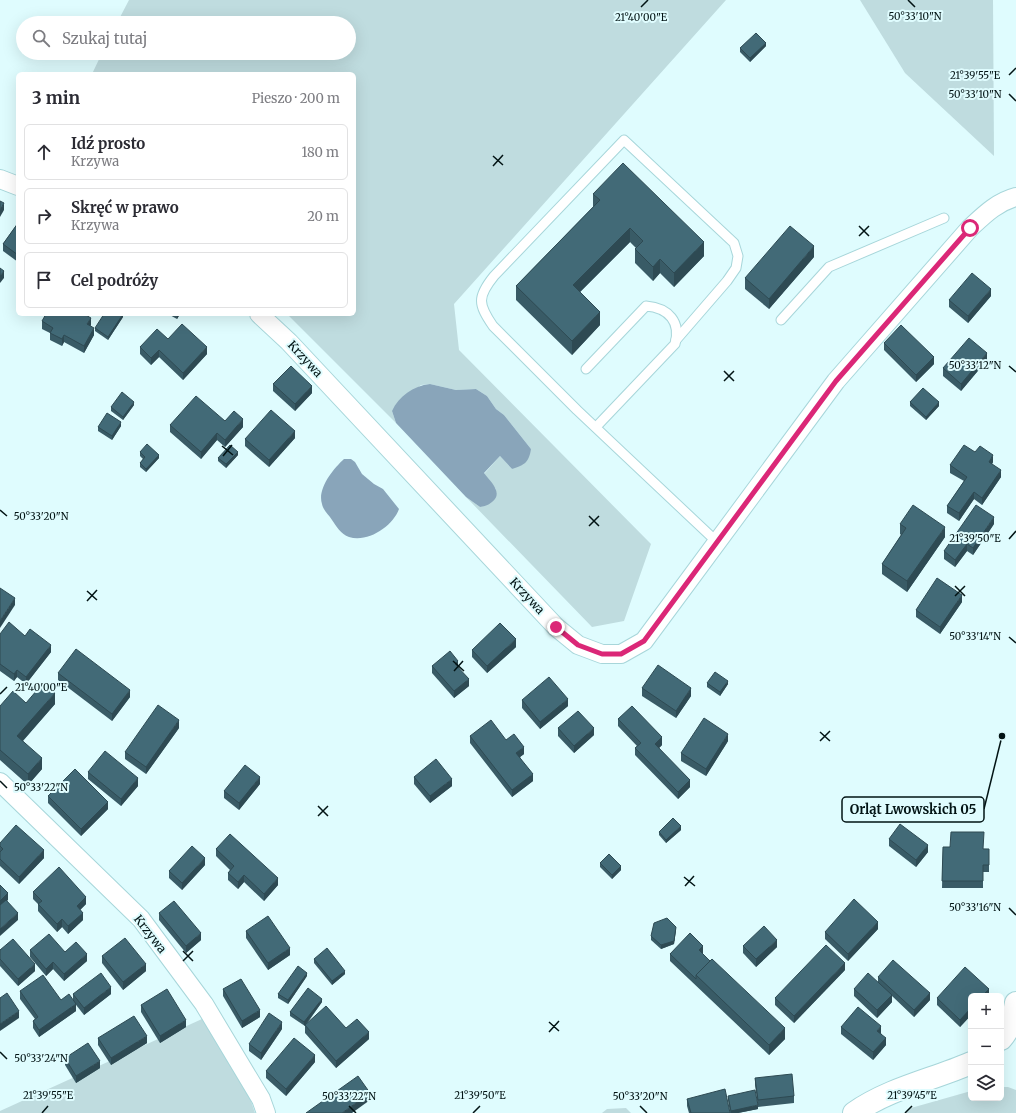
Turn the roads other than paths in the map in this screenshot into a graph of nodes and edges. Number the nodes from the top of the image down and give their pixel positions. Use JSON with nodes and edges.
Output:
{"nodes":[{"id":1,"x":0,"y":179,"type":"edge"},
{"id":2,"x":16,"y":185,"type":"edge"},
{"id":3,"x":1016,"y":197,"type":"edge"},
{"id":4,"x":944,"y":218,"type":"dead end"},
{"id":5,"x":261,"y":316,"type":"edge"},
{"id":6,"x":781,"y":320,"type":"dead end"},
{"id":7,"x":676,"y":340,"type":"junction"},
{"id":8,"x":586,"y":369,"type":"dead end"},
{"id":9,"x":596,"y":427,"type":"junction"},
{"id":10,"x":717,"y":542,"type":"junction"},
{"id":11,"x":0,"y":782,"type":"edge"},
{"id":12,"x":1016,"y":1004,"type":"edge"},
{"id":13,"x":1007,"y":1039,"type":"edge"},
{"id":14,"x":968,"y":1064,"type":"edge"},
{"id":15,"x":266,"y":1113,"type":"edge"},
{"id":16,"x":854,"y":1113,"type":"edge"}],
"edges":[{"from":1,"to":2,"type":"street"},
{"from":3,"to":10,"type":"street","name":"Krzywa"},
{"from":4,"to":6,"type":"lane"},
{"from":5,"to":10,"type":"street","name":"Krzywa"},
{"from":7,"to":8,"type":"lane"},
{"from":7,"to":9,"type":"lane"},
{"from":7,"to":9,"type":"lane"},
{"from":9,"to":10,"type":"lane"},
{"from":11,"to":15,"type":"street","name":"Krzywa"},
{"from":12,"to":13,"type":"street"},
{"from":14,"to":16,"type":"street"}]}
